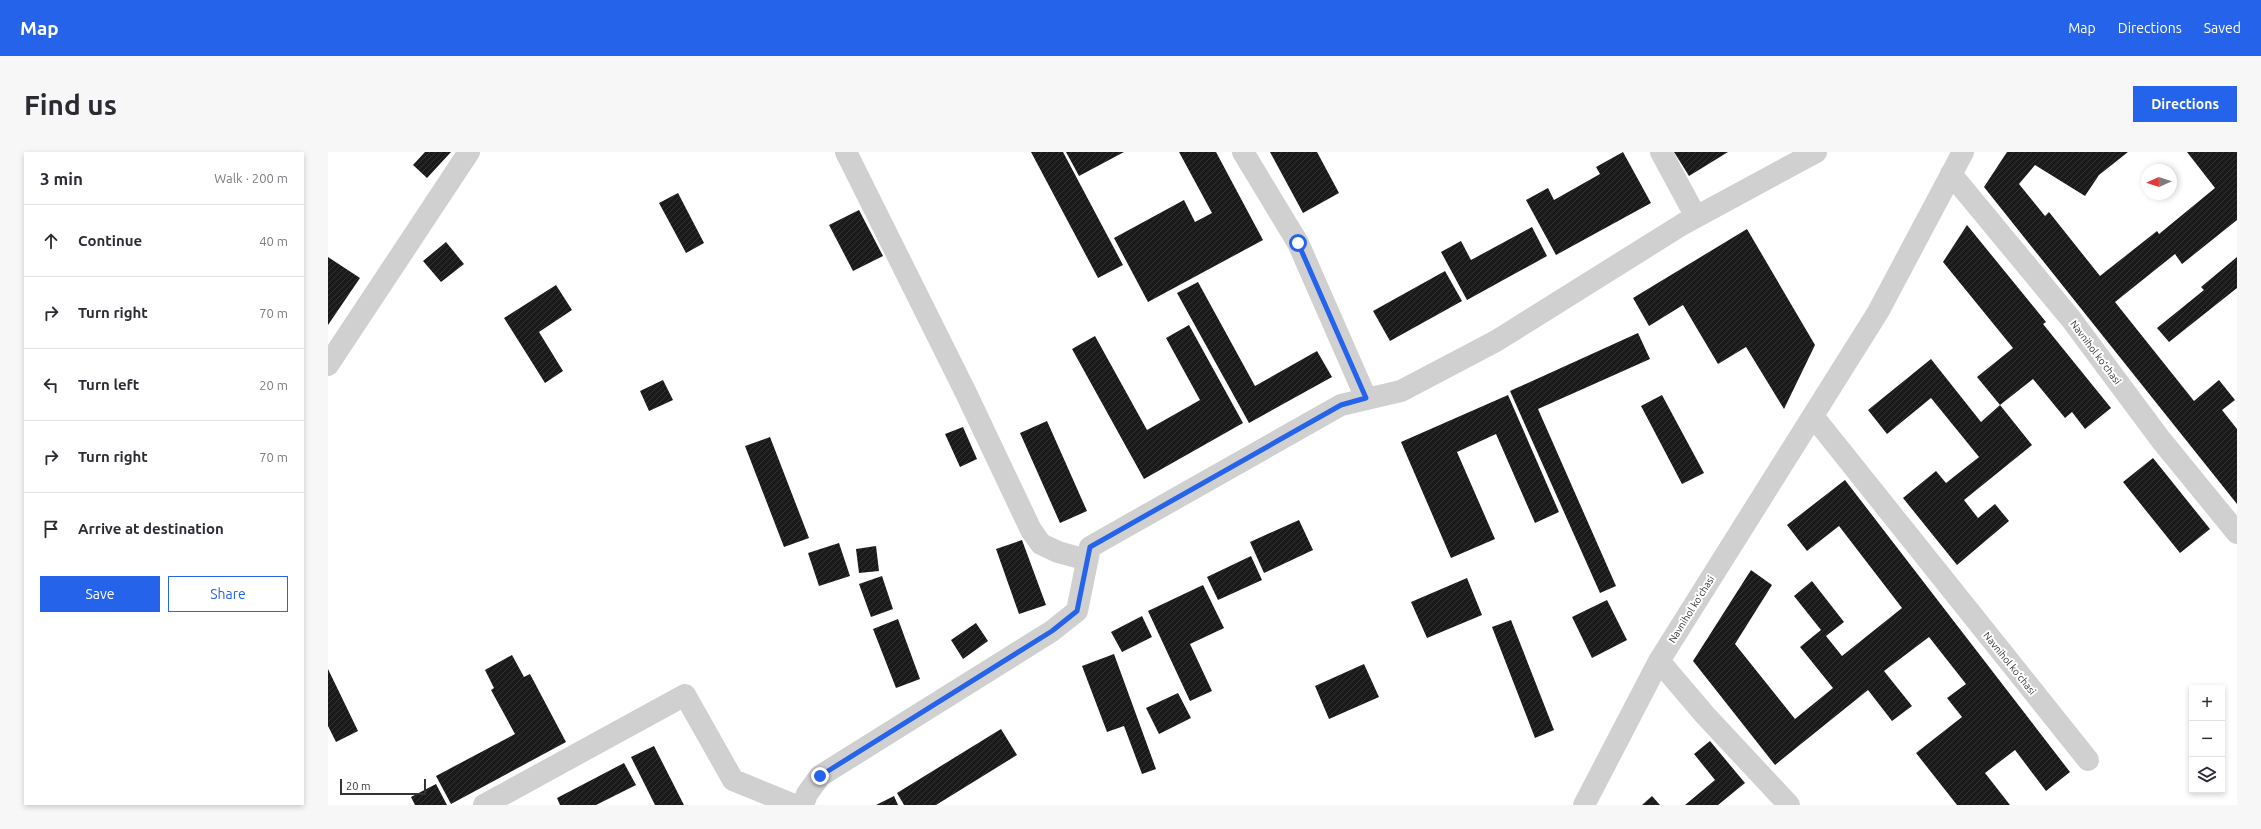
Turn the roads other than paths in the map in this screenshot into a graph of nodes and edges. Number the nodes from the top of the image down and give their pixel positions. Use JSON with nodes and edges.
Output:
{"nodes":[{"id":1,"x":469,"y":152,"type":"edge"},
{"id":2,"x":846,"y":152,"type":"edge"},
{"id":3,"x":1243,"y":152,"type":"edge"},
{"id":4,"x":1661,"y":152,"type":"edge"},
{"id":5,"x":1816,"y":152,"type":"edge"},
{"id":6,"x":1963,"y":152,"type":"edge"},
{"id":7,"x":1951,"y":174,"type":"junction"},
{"id":8,"x":1696,"y":217,"type":"junction"},
{"id":9,"x":328,"y":365,"type":"edge"},
{"id":10,"x":1366,"y":398,"type":"junction"},
{"id":11,"x":1813,"y":416,"type":"junction"},
{"id":12,"x":2237,"y":533,"type":"edge"},
{"id":13,"x":1087,"y":560,"type":"junction"},
{"id":14,"x":1659,"y":661,"type":"junction"},
{"id":15,"x":2088,"y":760,"type":"dead end"},
{"id":16,"x":484,"y":805,"type":"edge"},
{"id":17,"x":794,"y":805,"type":"edge"},
{"id":18,"x":803,"y":805,"type":"edge"},
{"id":19,"x":1584,"y":805,"type":"edge"},
{"id":20,"x":1789,"y":805,"type":"edge"}],
"edges":[{"from":1,"to":9,"type":"street"},
{"from":2,"to":13,"type":"street"},
{"from":3,"to":10,"type":"street"},
{"from":4,"to":8,"type":"street"},
{"from":5,"to":8,"type":"street"},
{"from":6,"to":7,"type":"street","name":"Navnihol koʻchasi"},
{"from":7,"to":11,"type":"street","name":"Navnihol koʻchasi"},
{"from":7,"to":12,"type":"street","name":"Navnihol koʻchasi"},
{"from":8,"to":10,"type":"street"},
{"from":10,"to":13,"type":"street"},
{"from":11,"to":14,"type":"street","name":"Navnihol koʻchasi"},
{"from":11,"to":15,"type":"street","name":"Navnihol koʻchasi"},
{"from":13,"to":18,"type":"street"},
{"from":14,"to":19,"type":"street","name":"Navnihol koʻchasi"},
{"from":14,"to":20,"type":"street"},
{"from":16,"to":17,"type":"street"}]}
